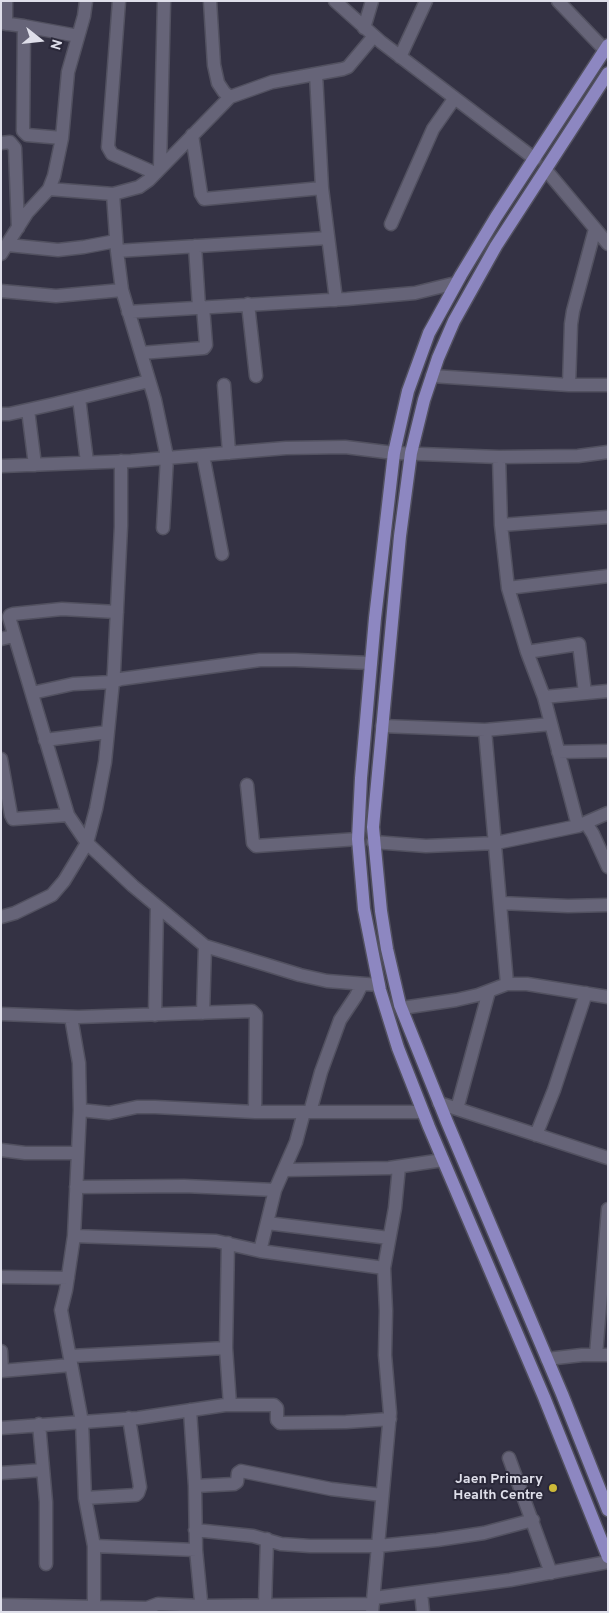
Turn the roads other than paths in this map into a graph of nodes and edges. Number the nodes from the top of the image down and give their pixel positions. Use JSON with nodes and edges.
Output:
{"nodes":[{"id":1,"x":6,"y":1,"type":"edge"},
{"id":2,"x":86,"y":1,"type":"edge"},
{"id":3,"x":119,"y":1,"type":"edge"},
{"id":4,"x":164,"y":1,"type":"edge"},
{"id":5,"x":210,"y":1,"type":"edge"},
{"id":6,"x":335,"y":1,"type":"edge"},
{"id":7,"x":372,"y":1,"type":"edge"},
{"id":8,"x":426,"y":1,"type":"edge"},
{"id":9,"x":558,"y":1,"type":"edge"},
{"id":10,"x":4,"y":24,"type":"edge"},
{"id":11,"x":24,"y":26,"type":"junction"},
{"id":12,"x":369,"y":32,"type":"junction"},
{"id":13,"x":78,"y":36,"type":"junction"},
{"id":14,"x":606,"y":48,"type":"edge"},
{"id":15,"x":400,"y":57,"type":"junction"},
{"id":16,"x":608,"y":73,"type":"edge"},
{"id":17,"x":316,"y":74,"type":"junction"},
{"id":18,"x":230,"y":97,"type":"junction"},
{"id":19,"x":454,"y":99,"type":"junction"},
{"id":20,"x":192,"y":135,"type":"junction"},
{"id":21,"x":62,"y":138,"type":"junction"},
{"id":22,"x":1,"y":143,"type":"edge"},
{"id":23,"x":535,"y":159,"type":"junction"},
{"id":24,"x":157,"y":170,"type":"junction"},
{"id":25,"x":546,"y":170,"type":"junction"},
{"id":26,"x":322,"y":188,"type":"junction"},
{"id":27,"x":48,"y":189,"type":"junction"},
{"id":28,"x":113,"y":194,"type":"junction"},
{"id":29,"x":392,"y":224,"type":"dead end"},
{"id":30,"x":18,"y":228,"type":"junction"},
{"id":31,"x":595,"y":229,"type":"junction"},
{"id":32,"x":328,"y":238,"type":"junction"},
{"id":33,"x":608,"y":244,"type":"edge"},
{"id":34,"x":116,"y":246,"type":"junction"},
{"id":35,"x":195,"y":246,"type":"junction"},
{"id":36,"x":4,"y":250,"type":"edge"},
{"id":37,"x":456,"y":283,"type":"junction"},
{"id":38,"x":122,"y":290,"type":"junction"},
{"id":39,"x":1,"y":291,"type":"edge"},
{"id":40,"x":336,"y":300,"type":"junction"},
{"id":41,"x":248,"y":304,"type":"junction"},
{"id":42,"x":201,"y":307,"type":"junction"},
{"id":43,"x":128,"y":312,"type":"junction"},
{"id":44,"x":141,"y":353,"type":"junction"},
{"id":45,"x":256,"y":376,"type":"dead end"},
{"id":46,"x":432,"y":376,"type":"junction"},
{"id":47,"x":149,"y":380,"type":"junction"},
{"id":48,"x":224,"y":385,"type":"dead end"},
{"id":49,"x":569,"y":385,"type":"junction"},
{"id":50,"x":608,"y":385,"type":"edge"},
{"id":51,"x":79,"y":398,"type":"junction"},
{"id":52,"x":28,"y":410,"type":"junction"},
{"id":53,"x":1,"y":414,"type":"edge"},
{"id":54,"x":394,"y":452,"type":"junction"},
{"id":55,"x":608,"y":452,"type":"edge"},
{"id":56,"x":229,"y":453,"type":"junction"},
{"id":57,"x":411,"y":453,"type":"junction"},
{"id":58,"x":203,"y":455,"type":"junction"},
{"id":59,"x":167,"y":457,"type":"junction"},
{"id":60,"x":499,"y":457,"type":"junction"},
{"id":61,"x":122,"y":461,"type":"junction"},
{"id":62,"x":87,"y":462,"type":"junction"},
{"id":63,"x":35,"y":464,"type":"junction"},
{"id":64,"x":1,"y":466,"type":"edge"},
{"id":65,"x":608,"y":517,"type":"edge"},
{"id":66,"x":500,"y":525,"type":"junction"},
{"id":67,"x":163,"y":528,"type":"dead end"},
{"id":68,"x":222,"y":554,"type":"dead end"},
{"id":69,"x":608,"y":576,"type":"edge"},
{"id":70,"x":508,"y":588,"type":"junction"},
{"id":71,"x":117,"y":612,"type":"junction"},
{"id":72,"x":7,"y":637,"type":"edge"},
{"id":73,"x":527,"y":652,"type":"junction"},
{"id":74,"x":371,"y":663,"type":"junction"},
{"id":75,"x":112,"y":682,"type":"junction"},
{"id":76,"x":608,"y":691,"type":"edge"},
{"id":77,"x":32,"y":693,"type":"junction"},
{"id":78,"x":585,"y":694,"type":"junction"},
{"id":79,"x":544,"y":698,"type":"junction"},
{"id":80,"x":551,"y":724,"type":"junction"},
{"id":81,"x":382,"y":726,"type":"junction"},
{"id":82,"x":485,"y":730,"type":"junction"},
{"id":83,"x":108,"y":732,"type":"junction"},
{"id":84,"x":45,"y":740,"type":"junction"},
{"id":85,"x":608,"y":751,"type":"edge"},
{"id":86,"x":558,"y":752,"type":"junction"},
{"id":87,"x":1,"y":759,"type":"edge"},
{"id":88,"x":247,"y":785,"type":"dead end"},
{"id":89,"x":608,"y":813,"type":"edge"},
{"id":90,"x":68,"y":815,"type":"junction"},
{"id":91,"x":582,"y":824,"type":"junction"},
{"id":92,"x":358,"y":839,"type":"junction"},
{"id":93,"x":374,"y":842,"type":"junction"},
{"id":94,"x":87,"y":843,"type":"junction"},
{"id":95,"x":496,"y":843,"type":"junction"},
{"id":96,"x":608,"y":867,"type":"edge"},
{"id":97,"x":500,"y":903,"type":"junction"},
{"id":98,"x":608,"y":904,"type":"edge"},
{"id":99,"x":156,"y":907,"type":"junction"},
{"id":100,"x":1,"y":917,"type":"edge"},
{"id":101,"x":205,"y":946,"type":"junction"},
{"id":102,"x":362,"y":984,"type":"junction"},
{"id":103,"x":507,"y":984,"type":"junction"},
{"id":104,"x":379,"y":985,"type":"junction"},
{"id":105,"x":489,"y":991,"type":"junction"},
{"id":106,"x":586,"y":993,"type":"junction"},
{"id":107,"x":608,"y":997,"type":"edge"},
{"id":108,"x":402,"y":1008,"type":"junction"},
{"id":109,"x":1,"y":1014,"type":"edge"},
{"id":110,"x":203,"y":1014,"type":"junction"},
{"id":111,"x":155,"y":1015,"type":"junction"},
{"id":112,"x":71,"y":1017,"type":"junction"},
{"id":113,"x":439,"y":1103,"type":"junction"},
{"id":114,"x":457,"y":1109,"type":"junction"},
{"id":115,"x":80,"y":1110,"type":"junction"},
{"id":116,"x":255,"y":1112,"type":"junction"},
{"id":117,"x":307,"y":1112,"type":"junction"},
{"id":118,"x":423,"y":1112,"type":"junction"},
{"id":119,"x":536,"y":1135,"type":"junction"},
{"id":120,"x":1,"y":1150,"type":"edge"},
{"id":121,"x":78,"y":1153,"type":"junction"},
{"id":122,"x":608,"y":1158,"type":"edge"},
{"id":123,"x":443,"y":1160,"type":"junction"},
{"id":124,"x":399,"y":1167,"type":"junction"},
{"id":125,"x":285,"y":1170,"type":"junction"},
{"id":126,"x":76,"y":1187,"type":"junction"},
{"id":127,"x":276,"y":1190,"type":"junction"},
{"id":128,"x":608,"y":1209,"type":"edge"},
{"id":129,"x":267,"y":1223,"type":"junction"},
{"id":130,"x":74,"y":1236,"type":"junction"},
{"id":131,"x":389,"y":1238,"type":"junction"},
{"id":132,"x":228,"y":1243,"type":"junction"},
{"id":133,"x":606,"y":1247,"type":"edge"},
{"id":134,"x":260,"y":1251,"type":"junction"},
{"id":135,"x":384,"y":1268,"type":"junction"},
{"id":136,"x":1,"y":1276,"type":"edge"},
{"id":137,"x":68,"y":1278,"type":"junction"},
{"id":138,"x":226,"y":1348,"type":"junction"},
{"id":139,"x":1,"y":1351,"type":"edge"},
{"id":140,"x":602,"y":1355,"type":"edge"},
{"id":141,"x":547,"y":1360,"type":"junction"},
{"id":142,"x":70,"y":1361,"type":"junction"},
{"id":143,"x":2,"y":1371,"type":"edge"},
{"id":144,"x":230,"y":1405,"type":"junction"},
{"id":145,"x":190,"y":1410,"type":"junction"},
{"id":146,"x":129,"y":1418,"type":"junction"},
{"id":147,"x":390,"y":1419,"type":"junction"},
{"id":148,"x":82,"y":1422,"type":"junction"},
{"id":149,"x":39,"y":1424,"type":"junction"},
{"id":150,"x":1,"y":1428,"type":"edge"},
{"id":151,"x":509,"y":1458,"type":"dead end"},
{"id":152,"x":43,"y":1470,"type":"junction"},
{"id":153,"x":1,"y":1473,"type":"edge"},
{"id":154,"x":195,"y":1486,"type":"junction"},
{"id":155,"x":382,"y":1495,"type":"junction"},
{"id":156,"x":605,"y":1495,"type":"edge"},
{"id":157,"x":85,"y":1498,"type":"junction"},
{"id":158,"x":608,"y":1510,"type":"edge"},
{"id":159,"x":533,"y":1520,"type":"junction"},
{"id":160,"x":195,"y":1530,"type":"junction"},
{"id":161,"x":267,"y":1539,"type":"junction"},
{"id":162,"x":94,"y":1546,"type":"junction"},
{"id":163,"x":378,"y":1546,"type":"junction"},
{"id":164,"x":196,"y":1550,"type":"junction"},
{"id":165,"x":608,"y":1557,"type":"edge"},
{"id":166,"x":608,"y":1562,"type":"edge"},
{"id":167,"x":46,"y":1564,"type":"dead end"},
{"id":168,"x":551,"y":1573,"type":"junction"},
{"id":169,"x":421,"y":1592,"type":"junction"},
{"id":170,"x":1,"y":1605,"type":"edge"},
{"id":171,"x":265,"y":1605,"type":"junction"},
{"id":172,"x":373,"y":1605,"type":"edge"},
{"id":173,"x":249,"y":1608,"type":"edge"},
{"id":174,"x":46,"y":1609,"type":"edge"},
{"id":175,"x":94,"y":1609,"type":"edge"},
{"id":176,"x":202,"y":1609,"type":"edge"},
{"id":177,"x":147,"y":1610,"type":"edge"},
{"id":178,"x":423,"y":1612,"type":"edge"}],
"edges":[{"from":1,"to":10,"type":"street"},
{"from":2,"to":13,"type":"street"},
{"from":3,"to":24,"type":"street"},
{"from":4,"to":24,"type":"street"},
{"from":5,"to":18,"type":"street"},
{"from":6,"to":12,"type":"street"},
{"from":7,"to":12,"type":"street"},
{"from":8,"to":15,"type":"street"},
{"from":9,"to":14,"type":"street"},
{"from":10,"to":11,"type":"street"},
{"from":11,"to":13,"type":"street"},
{"from":11,"to":21,"type":"street"},
{"from":12,"to":15,"type":"street"},
{"from":12,"to":17,"type":"street"},
{"from":13,"to":21,"type":"street"},
{"from":14,"to":23,"type":"main road"},
{"from":15,"to":19,"type":"street"},
{"from":16,"to":25,"type":"main road"},
{"from":17,"to":18,"type":"street"},
{"from":17,"to":26,"type":"street"},
{"from":18,"to":20,"type":"street"},
{"from":19,"to":23,"type":"street"},
{"from":19,"to":29,"type":"street"},
{"from":20,"to":24,"type":"street"},
{"from":20,"to":26,"type":"street"},
{"from":21,"to":27,"type":"street"},
{"from":22,"to":30,"type":"street"},
{"from":23,"to":37,"type":"main road"},
{"from":24,"to":28,"type":"street"},
{"from":25,"to":31,"type":"street"},
{"from":25,"to":46,"type":"main road"},
{"from":26,"to":32,"type":"street"},
{"from":27,"to":28,"type":"street"},
{"from":27,"to":30,"type":"street"},
{"from":28,"to":34,"type":"street"},
{"from":30,"to":36,"type":"street"},
{"from":31,"to":33,"type":"street"},
{"from":31,"to":49,"type":"street"},
{"from":32,"to":35,"type":"street"},
{"from":32,"to":40,"type":"street"},
{"from":34,"to":35,"type":"street"},
{"from":34,"to":36,"type":"street"},
{"from":34,"to":38,"type":"street"},
{"from":35,"to":42,"type":"street"},
{"from":37,"to":40,"type":"street"},
{"from":37,"to":54,"type":"main road"},
{"from":38,"to":39,"type":"street"},
{"from":38,"to":43,"type":"street"},
{"from":40,"to":41,"type":"street"},
{"from":41,"to":42,"type":"street"},
{"from":41,"to":45,"type":"street"},
{"from":42,"to":43,"type":"street"},
{"from":42,"to":44,"type":"street"},
{"from":43,"to":44,"type":"street"},
{"from":44,"to":47,"type":"street"},
{"from":46,"to":49,"type":"street"},
{"from":46,"to":57,"type":"main road"},
{"from":47,"to":51,"type":"street"},
{"from":47,"to":59,"type":"street"},
{"from":48,"to":56,"type":"street"},
{"from":49,"to":50,"type":"street"},
{"from":51,"to":52,"type":"street"},
{"from":51,"to":62,"type":"street"},
{"from":52,"to":53,"type":"street"},
{"from":52,"to":63,"type":"street"},
{"from":54,"to":56,"type":"street"},
{"from":54,"to":57,"type":"street"},
{"from":54,"to":74,"type":"main road"},
{"from":55,"to":60,"type":"street"},
{"from":56,"to":58,"type":"street"},
{"from":57,"to":60,"type":"street"},
{"from":57,"to":81,"type":"main road"},
{"from":58,"to":59,"type":"street"},
{"from":58,"to":68,"type":"street"},
{"from":59,"to":61,"type":"street"},
{"from":59,"to":67,"type":"street"},
{"from":60,"to":66,"type":"street"},
{"from":61,"to":62,"type":"street"},
{"from":61,"to":71,"type":"street"},
{"from":62,"to":63,"type":"street"},
{"from":63,"to":64,"type":"street"},
{"from":65,"to":66,"type":"street"},
{"from":66,"to":70,"type":"street"},
{"from":69,"to":70,"type":"street"},
{"from":70,"to":73,"type":"street"},
{"from":71,"to":72,"type":"street"},
{"from":71,"to":75,"type":"street"},
{"from":72,"to":77,"type":"street"},
{"from":73,"to":78,"type":"street"},
{"from":73,"to":79,"type":"street"},
{"from":74,"to":75,"type":"street"},
{"from":74,"to":92,"type":"main road"},
{"from":75,"to":77,"type":"street"},
{"from":75,"to":83,"type":"street"},
{"from":76,"to":78,"type":"street"},
{"from":77,"to":84,"type":"street"},
{"from":78,"to":79,"type":"street"},
{"from":79,"to":80,"type":"street"},
{"from":80,"to":82,"type":"street"},
{"from":80,"to":86,"type":"street"},
{"from":81,"to":82,"type":"street"},
{"from":81,"to":93,"type":"main road"},
{"from":82,"to":95,"type":"street"},
{"from":83,"to":84,"type":"street"},
{"from":83,"to":94,"type":"street"},
{"from":84,"to":90,"type":"street"},
{"from":85,"to":86,"type":"street"},
{"from":86,"to":91,"type":"street"},
{"from":87,"to":90,"type":"street"},
{"from":88,"to":92,"type":"street"},
{"from":89,"to":91,"type":"street"},
{"from":90,"to":94,"type":"street"},
{"from":91,"to":95,"type":"street"},
{"from":91,"to":96,"type":"street"},
{"from":92,"to":104,"type":"main road"},
{"from":93,"to":95,"type":"street"},
{"from":93,"to":108,"type":"main road"},
{"from":94,"to":99,"type":"street"},
{"from":94,"to":100,"type":"street"},
{"from":95,"to":97,"type":"street"},
{"from":97,"to":98,"type":"street"},
{"from":97,"to":103,"type":"street"},
{"from":99,"to":101,"type":"street"},
{"from":99,"to":111,"type":"street"},
{"from":101,"to":102,"type":"street"},
{"from":101,"to":110,"type":"street"},
{"from":102,"to":104,"type":"street"},
{"from":102,"to":117,"type":"street"},
{"from":103,"to":105,"type":"street"},
{"from":103,"to":106,"type":"street"},
{"from":104,"to":118,"type":"main road"},
{"from":105,"to":108,"type":"street"},
{"from":105,"to":114,"type":"street"},
{"from":106,"to":107,"type":"street"},
{"from":106,"to":119,"type":"street"},
{"from":108,"to":113,"type":"main road"},
{"from":109,"to":112,"type":"street"},
{"from":110,"to":111,"type":"street"},
{"from":110,"to":116,"type":"street"},
{"from":111,"to":112,"type":"street"},
{"from":112,"to":115,"type":"street"},
{"from":113,"to":114,"type":"street"},
{"from":113,"to":141,"type":"main road"},
{"from":114,"to":119,"type":"street"},
{"from":115,"to":116,"type":"street"},
{"from":115,"to":121,"type":"street"},
{"from":116,"to":117,"type":"street"},
{"from":117,"to":118,"type":"street"},
{"from":117,"to":125,"type":"street"},
{"from":118,"to":123,"type":"main road"},
{"from":119,"to":122,"type":"street"},
{"from":120,"to":121,"type":"street"},
{"from":121,"to":126,"type":"street"},
{"from":123,"to":124,"type":"street"},
{"from":123,"to":165,"type":"main road"},
{"from":124,"to":125,"type":"street"},
{"from":124,"to":131,"type":"street"},
{"from":125,"to":127,"type":"street"},
{"from":126,"to":127,"type":"street"},
{"from":126,"to":130,"type":"street"},
{"from":127,"to":129,"type":"street"},
{"from":128,"to":133,"type":"street"},
{"from":129,"to":131,"type":"street"},
{"from":129,"to":134,"type":"street"},
{"from":130,"to":132,"type":"street"},
{"from":130,"to":137,"type":"street"},
{"from":131,"to":135,"type":"street"},
{"from":132,"to":134,"type":"street"},
{"from":132,"to":138,"type":"street"},
{"from":133,"to":140,"type":"street"},
{"from":134,"to":135,"type":"street"},
{"from":135,"to":147,"type":"street"},
{"from":136,"to":137,"type":"street"},
{"from":137,"to":142,"type":"street"},
{"from":138,"to":142,"type":"street"},
{"from":138,"to":144,"type":"street"},
{"from":139,"to":143,"type":"street"},
{"from":140,"to":141,"type":"street"},
{"from":141,"to":156,"type":"main road"},
{"from":142,"to":143,"type":"street"},
{"from":142,"to":148,"type":"street"},
{"from":144,"to":145,"type":"street"},
{"from":144,"to":147,"type":"street"},
{"from":145,"to":146,"type":"street"},
{"from":145,"to":154,"type":"street"},
{"from":146,"to":148,"type":"street"},
{"from":146,"to":157,"type":"street"},
{"from":147,"to":155,"type":"street"},
{"from":148,"to":149,"type":"street"},
{"from":148,"to":157,"type":"street"},
{"from":149,"to":150,"type":"street"},
{"from":149,"to":152,"type":"street"},
{"from":151,"to":159,"type":"street"},
{"from":152,"to":153,"type":"street"},
{"from":152,"to":167,"type":"street"},
{"from":154,"to":155,"type":"street"},
{"from":154,"to":160,"type":"street"},
{"from":155,"to":163,"type":"street"},
{"from":156,"to":158,"type":"main road"},
{"from":157,"to":162,"type":"street"},
{"from":159,"to":163,"type":"street"},
{"from":159,"to":168,"type":"street"},
{"from":160,"to":161,"type":"street"},
{"from":160,"to":164,"type":"street"},
{"from":161,"to":163,"type":"street"},
{"from":161,"to":171,"type":"street"},
{"from":162,"to":164,"type":"street"},
{"from":162,"to":175,"type":"street"},
{"from":163,"to":172,"type":"street"},
{"from":164,"to":176,"type":"street"},
{"from":166,"to":168,"type":"street"},
{"from":168,"to":169,"type":"street"},
{"from":169,"to":172,"type":"street"},
{"from":169,"to":178,"type":"street"},
{"from":170,"to":174,"type":"street"},
{"from":171,"to":172,"type":"street"},
{"from":171,"to":173,"type":"street"},
{"from":173,"to":176,"type":"street"},
{"from":174,"to":175,"type":"street"},
{"from":175,"to":177,"type":"street"},
{"from":176,"to":177,"type":"street"}]}
